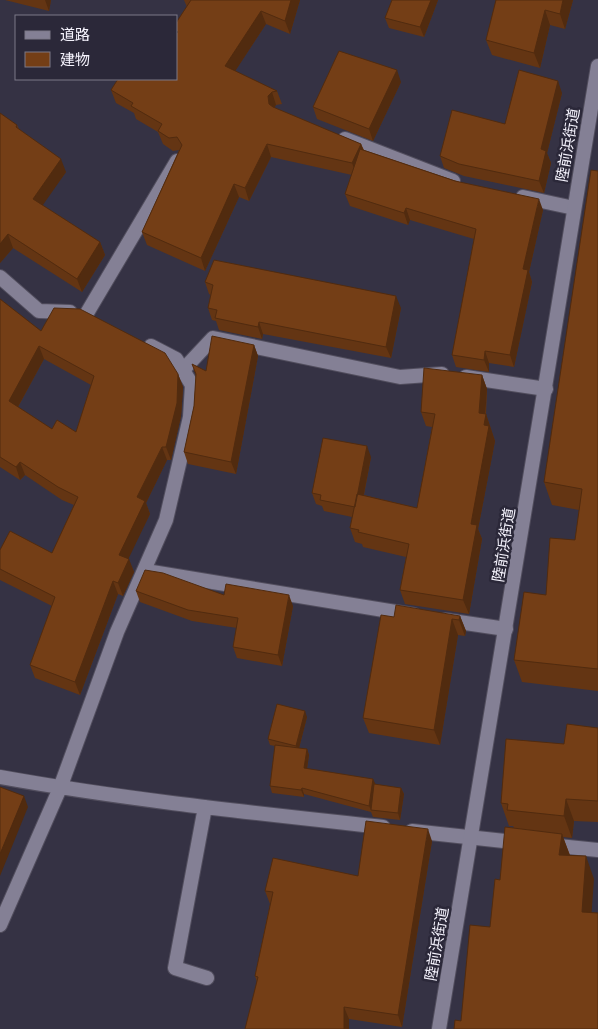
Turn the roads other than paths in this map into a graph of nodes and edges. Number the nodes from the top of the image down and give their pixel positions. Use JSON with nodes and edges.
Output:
{"nodes":[{"id":1,"x":598,"y":66,"type":"edge"},
{"id":2,"x":335,"y":136,"type":"edge"},
{"id":3,"x":178,"y":158,"type":"edge"},
{"id":4,"x":471,"y":186,"type":"edge"},
{"id":5,"x":508,"y":194,"type":"edge"},
{"id":6,"x":574,"y":208,"type":"junction"},
{"id":7,"x":0,"y":277,"type":"edge"},
{"id":8,"x":87,"y":313,"type":"junction"},
{"id":9,"x":103,"y":321,"type":"edge"},
{"id":10,"x":136,"y":338,"type":"edge"},
{"id":11,"x":183,"y":370,"type":"junction"},
{"id":12,"x":546,"y":389,"type":"junction"},
{"id":13,"x":144,"y":571,"type":"junction"},
{"id":14,"x":506,"y":630,"type":"junction"},
{"id":15,"x":0,"y":777,"type":"edge"},
{"id":16,"x":60,"y":788,"type":"junction"},
{"id":17,"x":205,"y":807,"type":"junction"},
{"id":18,"x":472,"y":837,"type":"junction"},
{"id":19,"x":598,"y":850,"type":"edge"},
{"id":20,"x":0,"y":925,"type":"edge"},
{"id":21,"x":207,"y":978,"type":"dead end"},
{"id":22,"x":439,"y":1029,"type":"edge"}],
"edges":[{"from":1,"to":6,"type":"street","name":"陸前浜街道"},
{"from":2,"to":4,"type":"street"},
{"from":3,"to":8,"type":"street"},
{"from":5,"to":6,"type":"street"},
{"from":6,"to":12,"type":"street","name":"陸前浜街道"},
{"from":7,"to":8,"type":"street"},
{"from":8,"to":9,"type":"street"},
{"from":10,"to":11,"type":"street"},
{"from":11,"to":12,"type":"street"},
{"from":11,"to":13,"type":"street"},
{"from":12,"to":14,"type":"street","name":"陸前浜街道"},
{"from":13,"to":14,"type":"street"},
{"from":13,"to":16,"type":"street"},
{"from":14,"to":18,"type":"street","name":"陸前浜街道"},
{"from":15,"to":16,"type":"street"},
{"from":16,"to":17,"type":"street"},
{"from":16,"to":20,"type":"street"},
{"from":17,"to":18,"type":"street"},
{"from":17,"to":21,"type":"street"},
{"from":18,"to":19,"type":"street"},
{"from":18,"to":22,"type":"street","name":"陸前浜街道"}]}
